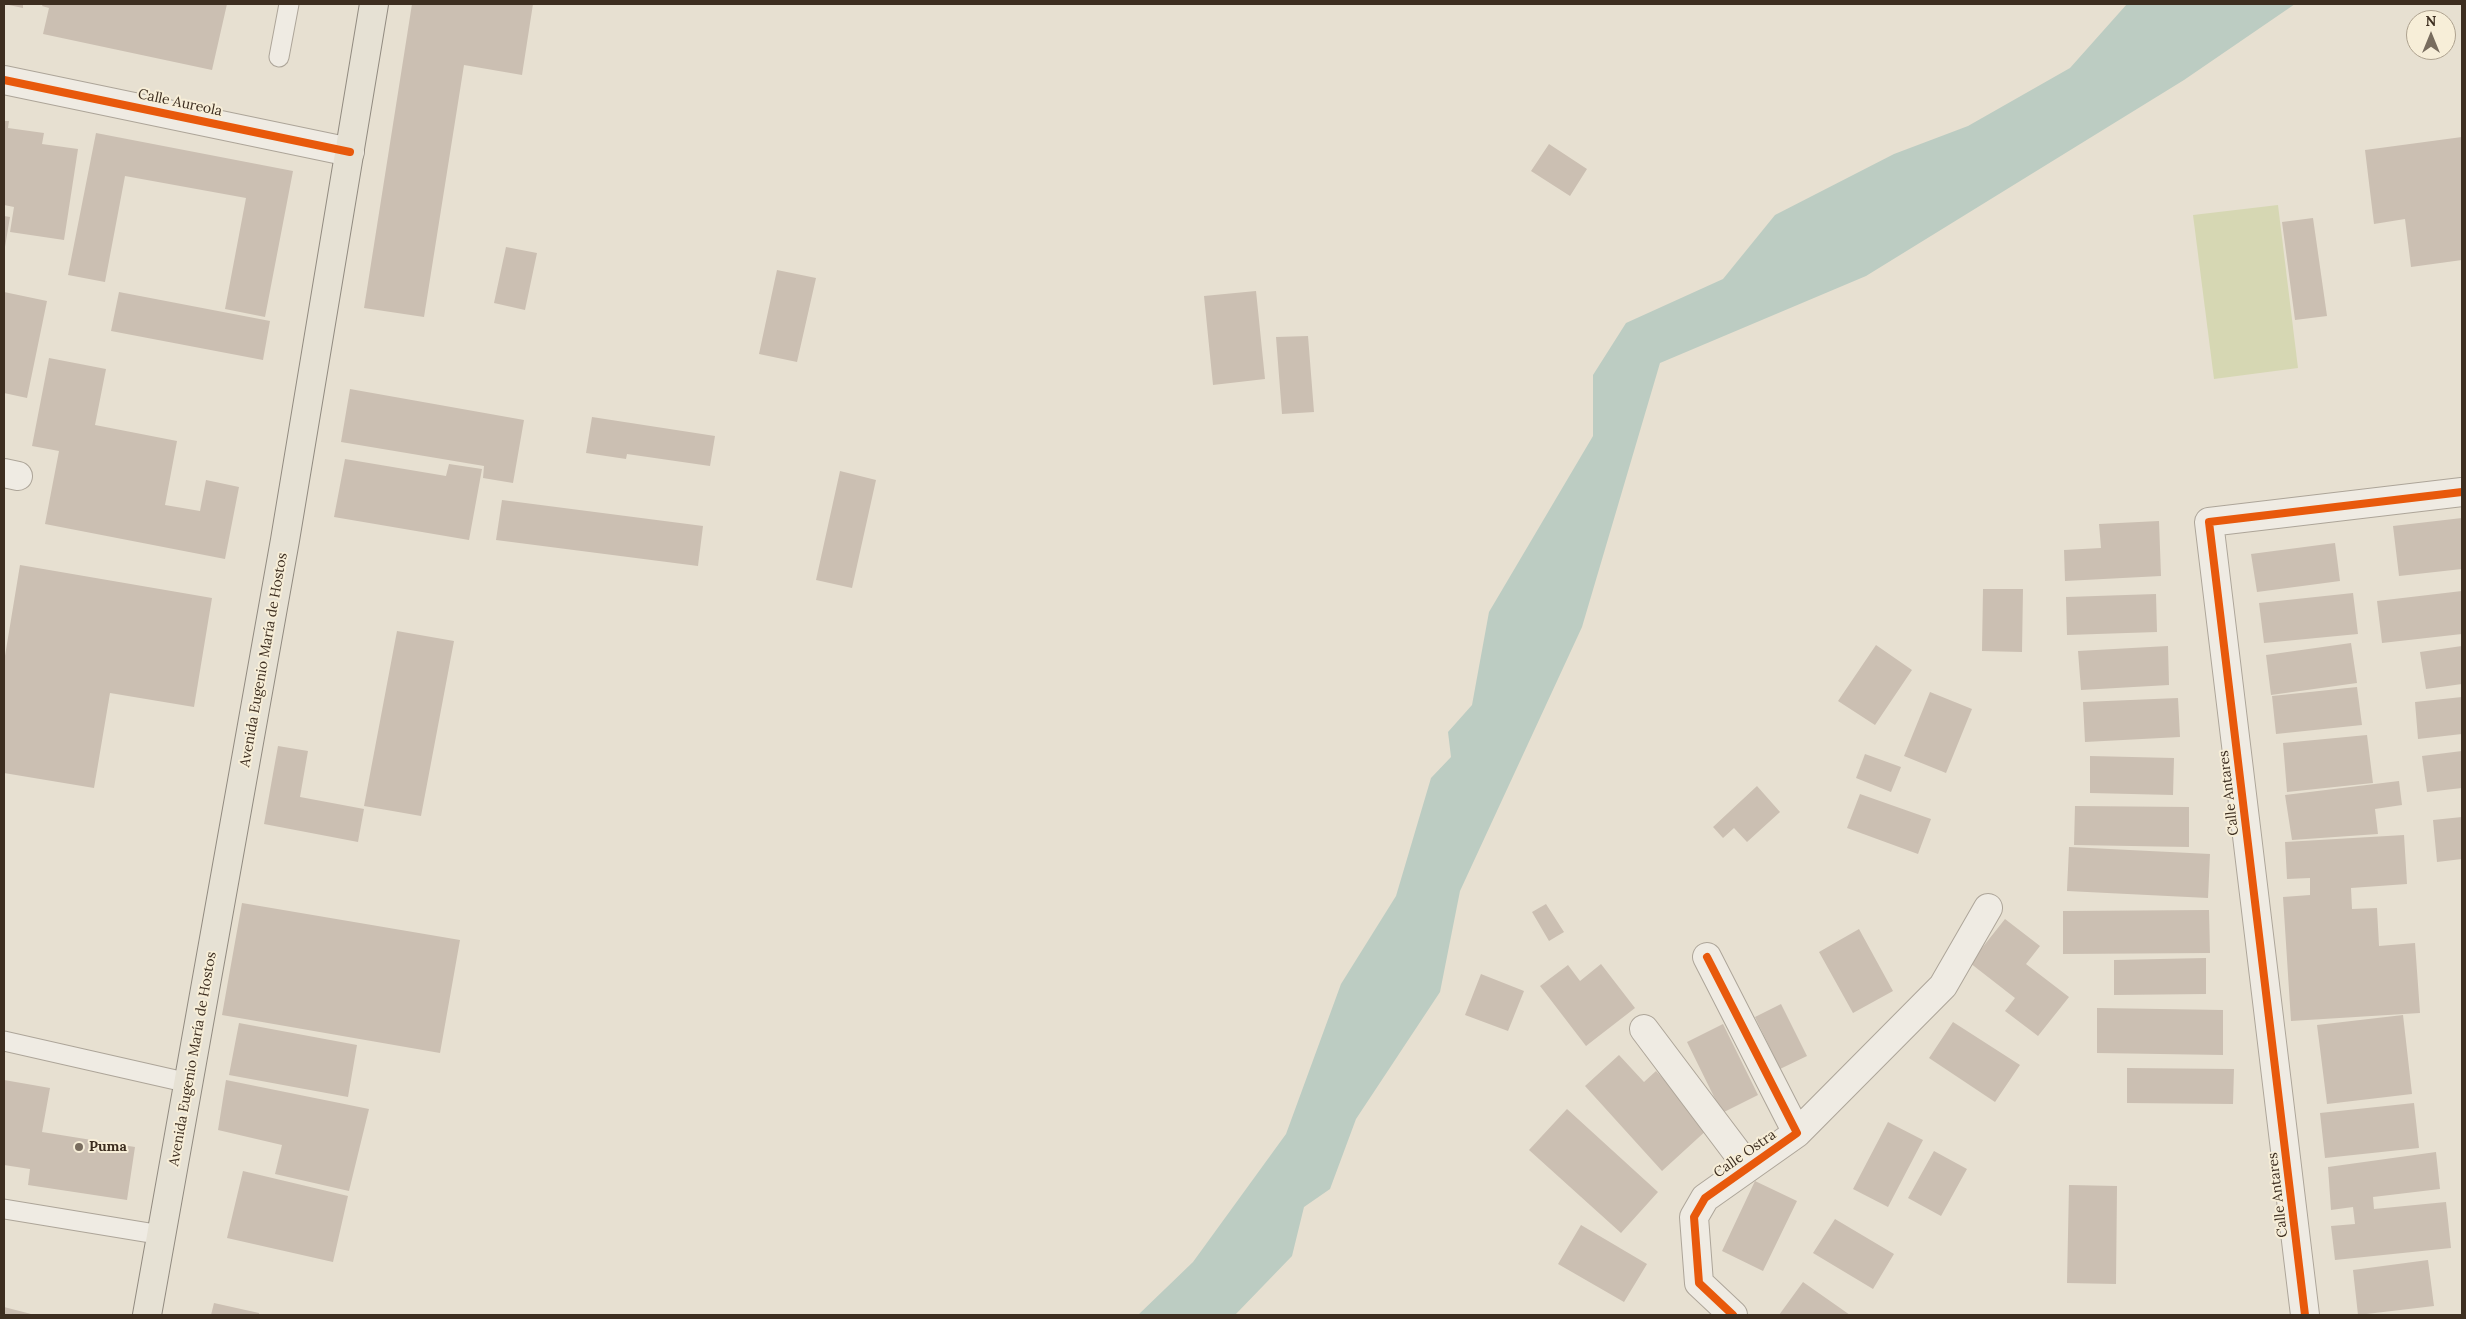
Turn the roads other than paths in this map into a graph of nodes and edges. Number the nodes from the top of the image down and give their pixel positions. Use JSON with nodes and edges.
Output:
{"nodes":[{"id":1,"x":289,"y":4,"type":"edge"},
{"id":2,"x":374,"y":4,"type":"edge"},
{"id":3,"x":279,"y":57,"type":"dead end"},
{"id":4,"x":4,"y":80,"type":"edge"},
{"id":5,"x":350,"y":152,"type":"junction"},
{"id":6,"x":2462,"y":492,"type":"edge"},
{"id":7,"x":1988,"y":908,"type":"dead end"},
{"id":8,"x":1706,"y":956,"type":"dead end"},
{"id":9,"x":1644,"y":1028,"type":"dead end"},
{"id":10,"x":4,"y":1041,"type":"edge"},
{"id":11,"x":189,"y":1084,"type":"junction"},
{"id":12,"x":1797,"y":1133,"type":"junction"},
{"id":13,"x":1748,"y":1168,"type":"junction"},
{"id":14,"x":4,"y":1209,"type":"edge"},
{"id":15,"x":162,"y":1235,"type":"junction"},
{"id":16,"x":148,"y":1315,"type":"edge"},
{"id":17,"x":1732,"y":1315,"type":"edge"},
{"id":18,"x":2305,"y":1315,"type":"edge"}],
"edges":[{"from":1,"to":3,"type":"lane"},
{"from":2,"to":5,"type":"main road","name":"Avenida Eugenio María de Hostos"},
{"from":4,"to":5,"type":"street","name":"Calle Aureola"},
{"from":5,"to":11,"type":"main road","name":"Avenida Eugenio María de Hostos"},
{"from":6,"to":18,"type":"street","name":"Calle Antares"},
{"from":7,"to":12,"type":"street"},
{"from":8,"to":12,"type":"street","name":"Calle Ostra"},
{"from":9,"to":13,"type":"street"},
{"from":10,"to":11,"type":"lane"},
{"from":11,"to":15,"type":"main road","name":"Avenida Eugenio María de Hostos"},
{"from":12,"to":13,"type":"street","name":"Calle Ostra"},
{"from":13,"to":17,"type":"street","name":"Calle Ostra"},
{"from":14,"to":15,"type":"lane"},
{"from":15,"to":16,"type":"main road","name":"Avenida Eugenio María de Hostos"}]}
